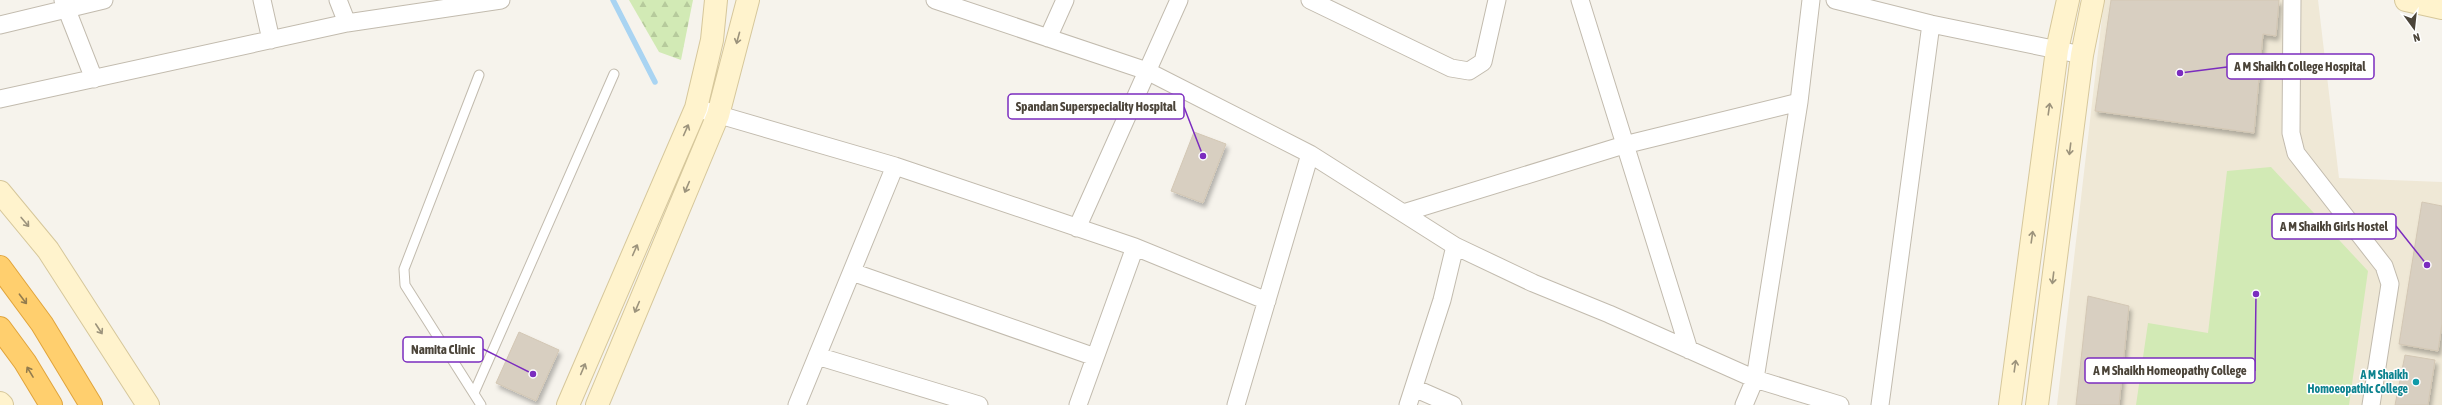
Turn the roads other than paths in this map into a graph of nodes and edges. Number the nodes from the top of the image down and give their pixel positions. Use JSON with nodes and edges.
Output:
{"nodes":[{"id":1,"x":104,"y":0,"type":"edge"},
{"id":2,"x":262,"y":0,"type":"edge"},
{"id":3,"x":338,"y":0,"type":"edge"},
{"id":4,"x":501,"y":0,"type":"edge"},
{"id":5,"x":716,"y":0,"type":"edge"},
{"id":6,"x":748,"y":0,"type":"edge"},
{"id":7,"x":934,"y":0,"type":"edge"},
{"id":8,"x":1065,"y":0,"type":"edge"},
{"id":9,"x":1179,"y":0,"type":"edge"},
{"id":10,"x":1310,"y":0,"type":"edge"},
{"id":11,"x":1497,"y":0,"type":"edge"},
{"id":12,"x":1580,"y":0,"type":"edge"},
{"id":13,"x":1811,"y":0,"type":"edge"},
{"id":14,"x":1835,"y":0,"type":"edge"},
{"id":15,"x":2068,"y":0,"type":"edge"},
{"id":16,"x":2093,"y":0,"type":"edge"},
{"id":17,"x":2292,"y":0,"type":"edge"},
{"id":18,"x":2406,"y":0,"type":"edge"},
{"id":19,"x":65,"y":4,"type":"edge"},
{"id":20,"x":1335,"y":5,"type":"edge"},
{"id":21,"x":2442,"y":8,"type":"edge"},
{"id":22,"x":347,"y":23,"type":"junction"},
{"id":23,"x":1931,"y":24,"type":"junction"},
{"id":24,"x":0,"y":25,"type":"edge"},
{"id":25,"x":1048,"y":38,"type":"junction"},
{"id":26,"x":271,"y":40,"type":"junction"},
{"id":27,"x":2057,"y":50,"type":"junction"},
{"id":28,"x":2082,"y":56,"type":"junction"},
{"id":29,"x":1147,"y":71,"type":"junction"},
{"id":30,"x":614,"y":74,"type":"dead end"},
{"id":31,"x":479,"y":75,"type":"dead end"},
{"id":32,"x":94,"y":79,"type":"junction"},
{"id":33,"x":0,"y":99,"type":"edge"},
{"id":34,"x":1799,"y":102,"type":"junction"},
{"id":35,"x":696,"y":108,"type":"junction"},
{"id":36,"x":718,"y":115,"type":"junction"},
{"id":37,"x":1624,"y":146,"type":"junction"},
{"id":38,"x":1310,"y":154,"type":"junction"},
{"id":39,"x":895,"y":166,"type":"junction"},
{"id":40,"x":0,"y":192,"type":"edge"},
{"id":41,"x":1403,"y":213,"type":"junction"},
{"id":42,"x":1077,"y":228,"type":"junction"},
{"id":43,"x":1455,"y":246,"type":"junction"},
{"id":44,"x":1134,"y":247,"type":"junction"},
{"id":45,"x":0,"y":268,"type":"edge"},
{"id":46,"x":852,"y":272,"type":"junction"},
{"id":47,"x":1267,"y":301,"type":"junction"},
{"id":48,"x":0,"y":328,"type":"edge"},
{"id":49,"x":1689,"y":350,"type":"junction"},
{"id":50,"x":817,"y":356,"type":"junction"},
{"id":51,"x":1095,"y":357,"type":"junction"},
{"id":52,"x":1756,"y":379,"type":"junction"},
{"id":53,"x":1414,"y":388,"type":"junction"},
{"id":54,"x":474,"y":393,"type":"junction"},
{"id":55,"x":50,"y":405,"type":"edge"},
{"id":56,"x":91,"y":405,"type":"edge"},
{"id":57,"x":148,"y":405,"type":"edge"},
{"id":58,"x":481,"y":405,"type":"edge"},
{"id":59,"x":568,"y":405,"type":"edge"},
{"id":60,"x":597,"y":405,"type":"edge"},
{"id":61,"x":797,"y":405,"type":"edge"},
{"id":62,"x":979,"y":405,"type":"edge"},
{"id":63,"x":1078,"y":405,"type":"edge"},
{"id":64,"x":1236,"y":405,"type":"edge"},
{"id":65,"x":1408,"y":405,"type":"edge"},
{"id":66,"x":1453,"y":405,"type":"edge"},
{"id":67,"x":1744,"y":405,"type":"edge"},
{"id":68,"x":1840,"y":405,"type":"edge"},
{"id":69,"x":1880,"y":405,"type":"edge"},
{"id":70,"x":2010,"y":405,"type":"edge"},
{"id":71,"x":2037,"y":405,"type":"edge"},
{"id":72,"x":2371,"y":405,"type":"edge"}],
"edges":[{"from":1,"to":19,"type":"street"},
{"from":2,"to":26,"type":"street"},
{"from":3,"to":22,"type":"street"},
{"from":4,"to":22,"type":"street"},
{"from":5,"to":35,"type":"street"},
{"from":6,"to":36,"type":"street","one_way":true},
{"from":7,"to":25,"type":"street"},
{"from":8,"to":25,"type":"street"},
{"from":9,"to":29,"type":"street"},
{"from":10,"to":20,"type":"street"},
{"from":11,"to":20,"type":"street"},
{"from":12,"to":37,"type":"street"},
{"from":13,"to":34,"type":"street"},
{"from":14,"to":23,"type":"street"},
{"from":15,"to":27,"type":"street"},
{"from":16,"to":28,"type":"street"},
{"from":17,"to":72,"type":"street"},
{"from":18,"to":21,"type":"street"},
{"from":19,"to":24,"type":"street"},
{"from":19,"to":32,"type":"street"},
{"from":22,"to":26,"type":"street"},
{"from":23,"to":27,"type":"street"},
{"from":23,"to":69,"type":"street"},
{"from":25,"to":29,"type":"street"},
{"from":26,"to":32,"type":"street"},
{"from":27,"to":28,"type":"street"},
{"from":70,"to":27,"type":"street","one_way":true},
{"from":28,"to":71,"type":"street","one_way":true},
{"from":29,"to":38,"type":"street"},
{"from":29,"to":42,"type":"street"},
{"from":30,"to":54,"type":"lane"},
{"from":31,"to":54,"type":"lane"},
{"from":32,"to":33,"type":"street"},
{"from":34,"to":37,"type":"street"},
{"from":34,"to":52,"type":"street"},
{"from":35,"to":36,"type":"street"},
{"from":59,"to":35,"type":"street","one_way":true},
{"from":36,"to":39,"type":"street"},
{"from":36,"to":60,"type":"street","one_way":true},
{"from":37,"to":41,"type":"street"},
{"from":37,"to":49,"type":"street"},
{"from":38,"to":41,"type":"street"},
{"from":38,"to":47,"type":"street"},
{"from":39,"to":42,"type":"street"},
{"from":39,"to":46,"type":"street"},
{"from":40,"to":57,"type":"street","one_way":true},
{"from":41,"to":43,"type":"street"},
{"from":42,"to":44,"type":"street"},
{"from":43,"to":49,"type":"street"},
{"from":43,"to":53,"type":"street"},
{"from":44,"to":47,"type":"street"},
{"from":44,"to":51,"type":"street"},
{"from":45,"to":56,"type":"highway","one_way":true},
{"from":46,"to":50,"type":"street"},
{"from":46,"to":51,"type":"street"},
{"from":47,"to":64,"type":"street"},
{"from":55,"to":48,"type":"highway","one_way":true},
{"from":49,"to":52,"type":"street"},
{"from":50,"to":61,"type":"street"},
{"from":50,"to":62,"type":"street"},
{"from":51,"to":63,"type":"street"},
{"from":52,"to":67,"type":"street"},
{"from":52,"to":68,"type":"street"},
{"from":53,"to":65,"type":"street"},
{"from":53,"to":66,"type":"street"},
{"from":54,"to":58,"type":"lane"}]}
